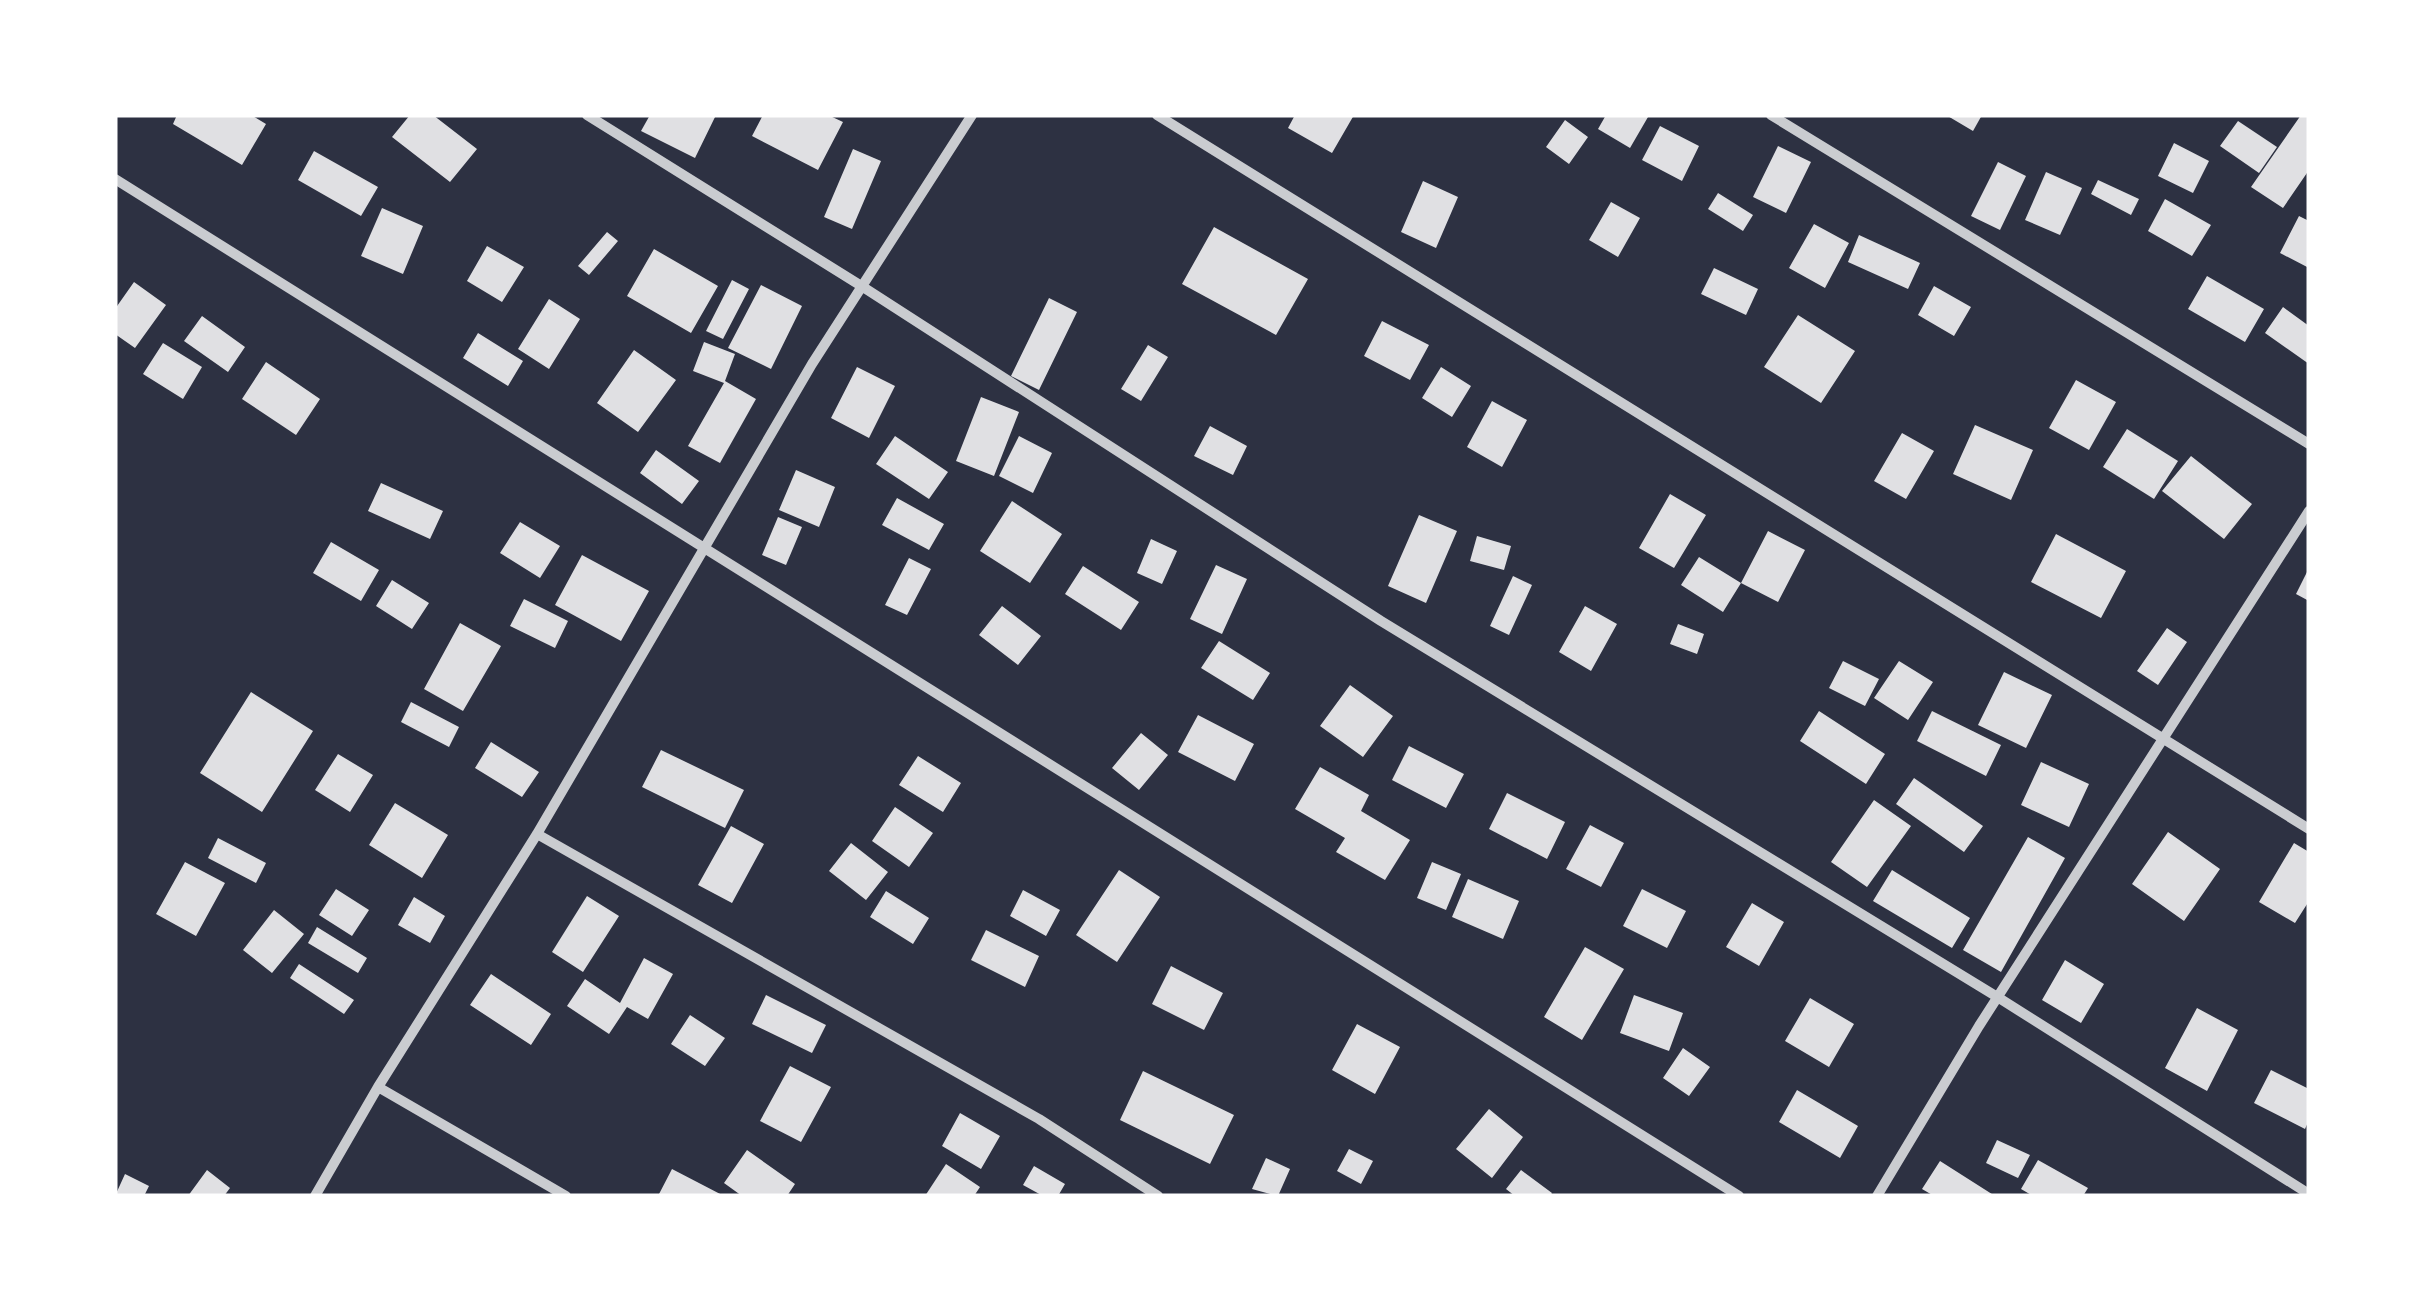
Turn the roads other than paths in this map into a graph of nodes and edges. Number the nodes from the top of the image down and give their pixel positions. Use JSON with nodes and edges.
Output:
{"nodes":[{"id":1,"x":588,"y":115,"type":"edge"},
{"id":2,"x":972,"y":115,"type":"edge"},
{"id":3,"x":1157,"y":115,"type":"edge"},
{"id":4,"x":1771,"y":115,"type":"edge"},
{"id":5,"x":115,"y":178,"type":"edge"},
{"id":6,"x":863,"y":286,"type":"junction"},
{"id":7,"x":2309,"y":444,"type":"edge"},
{"id":8,"x":2309,"y":511,"type":"edge"},
{"id":9,"x":704,"y":546,"type":"junction"},
{"id":10,"x":2163,"y":738,"type":"junction"},
{"id":11,"x":2309,"y":829,"type":"edge"},
{"id":12,"x":537,"y":834,"type":"junction"},
{"id":13,"x":1998,"y":998,"type":"junction"},
{"id":14,"x":378,"y":1087,"type":"junction"},
{"id":15,"x":2309,"y":1194,"type":"edge"},
{"id":16,"x":315,"y":1196,"type":"edge"},
{"id":17,"x":566,"y":1196,"type":"edge"},
{"id":18,"x":1158,"y":1196,"type":"edge"},
{"id":19,"x":1739,"y":1196,"type":"edge"},
{"id":20,"x":1876,"y":1196,"type":"edge"}],
"edges":[{"from":1,"to":6,"type":"street"},
{"from":2,"to":6,"type":"street"},
{"from":3,"to":10,"type":"street"},
{"from":4,"to":7,"type":"street"},
{"from":5,"to":9,"type":"street"},
{"from":6,"to":9,"type":"street"},
{"from":6,"to":13,"type":"street"},
{"from":8,"to":10,"type":"street"},
{"from":9,"to":12,"type":"street"},
{"from":9,"to":19,"type":"street"},
{"from":10,"to":11,"type":"street"},
{"from":10,"to":13,"type":"street"},
{"from":12,"to":14,"type":"street"},
{"from":12,"to":18,"type":"street"},
{"from":13,"to":15,"type":"street"},
{"from":13,"to":20,"type":"street"},
{"from":14,"to":16,"type":"street"},
{"from":14,"to":17,"type":"street"}]}
